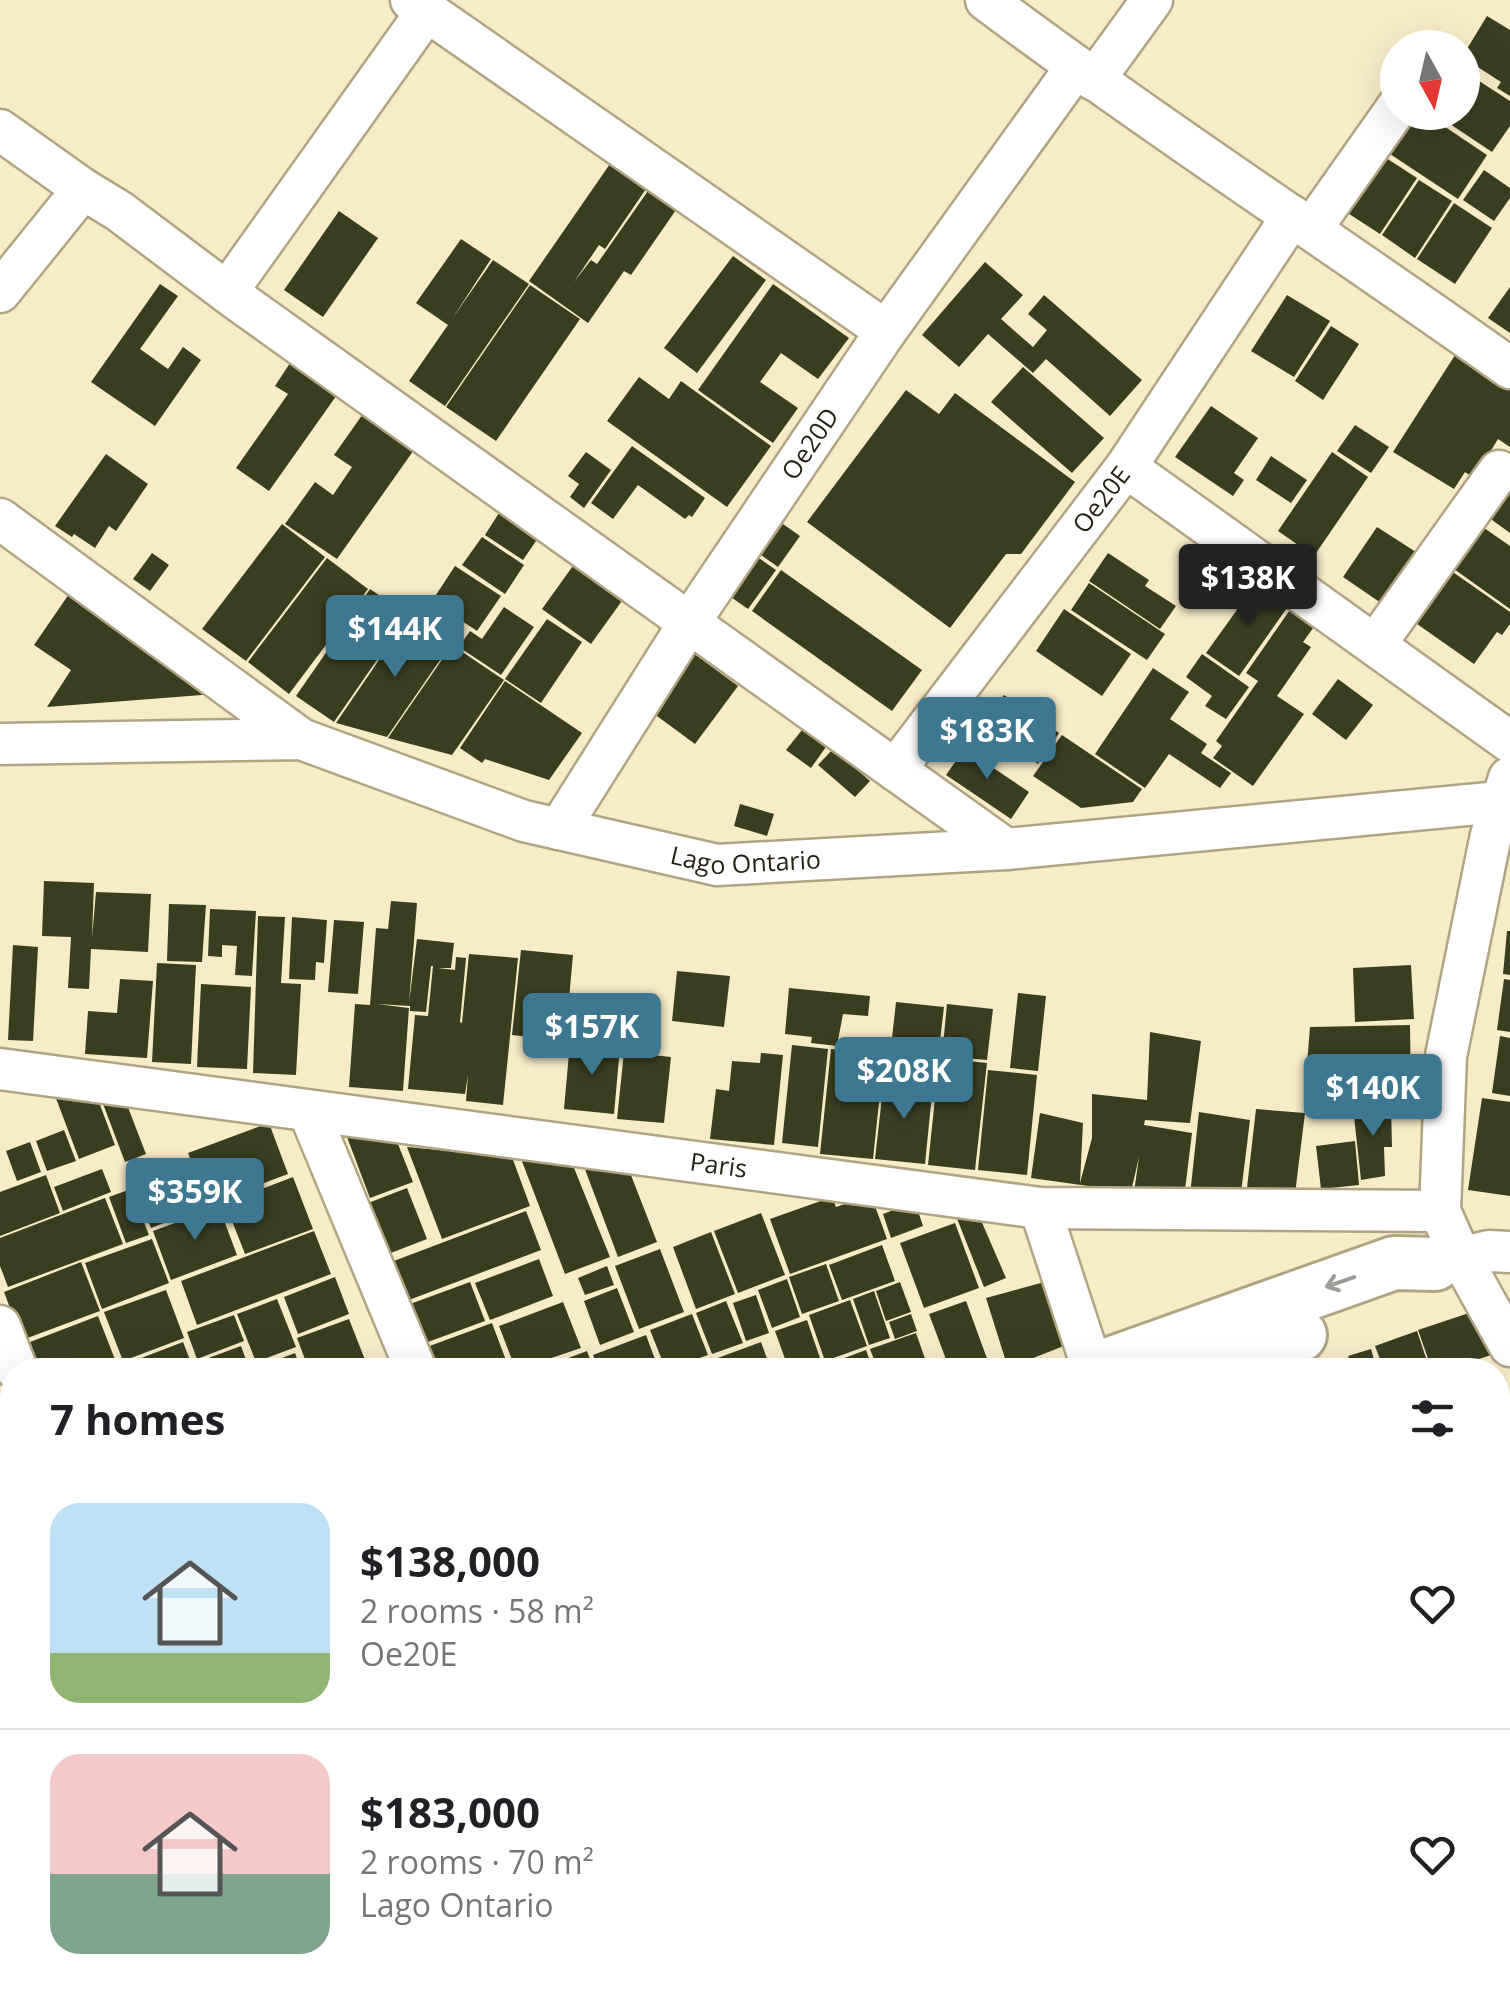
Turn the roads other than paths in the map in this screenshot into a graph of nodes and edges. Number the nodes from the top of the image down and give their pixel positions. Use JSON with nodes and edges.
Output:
{"nodes":[{"id":1,"x":986,"y":0,"type":"edge"},
{"id":2,"x":1152,"y":0,"type":"edge"},
{"id":3,"x":419,"y":5,"type":"edge"},
{"id":4,"x":1085,"y":74,"type":"junction"},
{"id":5,"x":1380,"y":128,"type":"edge"},
{"id":6,"x":0,"y":130,"type":"edge"},
{"id":7,"x":82,"y":189,"type":"junction"},
{"id":8,"x":1302,"y":222,"type":"junction"},
{"id":9,"x":0,"y":292,"type":"edge"},
{"id":10,"x":227,"y":292,"type":"junction"},
{"id":11,"x":886,"y":331,"type":"junction"},
{"id":12,"x":1510,"y":368,"type":"edge"},
{"id":13,"x":1126,"y":467,"type":"junction"},
{"id":14,"x":1498,"y":471,"type":"dead end"},
{"id":15,"x":0,"y":519,"type":"edge"},
{"id":16,"x":689,"y":623,"type":"junction"},
{"id":17,"x":1375,"y":645,"type":"junction"},
{"id":18,"x":301,"y":740,"type":"junction"},
{"id":19,"x":1510,"y":742,"type":"edge"},
{"id":20,"x":0,"y":744,"type":"edge"},
{"id":21,"x":895,"y":770,"type":"junction"},
{"id":22,"x":1504,"y":813,"type":"edge"},
{"id":23,"x":559,"y":829,"type":"junction"},
{"id":24,"x":1006,"y":849,"type":"junction"},
{"id":25,"x":0,"y":1068,"type":"edge"},
{"id":26,"x":309,"y":1112,"type":"junction"},
{"id":27,"x":1040,"y":1208,"type":"junction"},
{"id":28,"x":1440,"y":1211,"type":"junction"},
{"id":29,"x":1510,"y":1252,"type":"edge"},
{"id":30,"x":1447,"y":1260,"type":"junction"},
{"id":31,"x":0,"y":1326,"type":"edge"},
{"id":32,"x":1510,"y":1346,"type":"edge"},
{"id":33,"x":12,"y":1358,"type":"edge"},
{"id":34,"x":411,"y":1358,"type":"edge"},
{"id":35,"x":1089,"y":1358,"type":"edge"},
{"id":36,"x":1127,"y":1358,"type":"edge"},
{"id":37,"x":1236,"y":1358,"type":"edge"}],
"edges":[{"from":1,"to":4,"type":"street"},
{"from":2,"to":4,"type":"street","name":"Oe20D"},
{"from":3,"to":10,"type":"street"},
{"from":3,"to":11,"type":"street"},
{"from":4,"to":8,"type":"street"},
{"from":4,"to":11,"type":"street","name":"Oe20D"},
{"from":5,"to":8,"type":"street","name":"Oe20E"},
{"from":6,"to":7,"type":"street"},
{"from":7,"to":9,"type":"street"},
{"from":7,"to":10,"type":"street"},
{"from":8,"to":12,"type":"street"},
{"from":8,"to":13,"type":"street","name":"Oe20E"},
{"from":10,"to":16,"type":"street"},
{"from":11,"to":16,"type":"street","name":"Oe20D"},
{"from":13,"to":17,"type":"street"},
{"from":13,"to":21,"type":"street","name":"Oe20E"},
{"from":14,"to":17,"type":"street"},
{"from":15,"to":18,"type":"street"},
{"from":16,"to":21,"type":"street"},
{"from":16,"to":23,"type":"street","name":"Oe20D"},
{"from":17,"to":19,"type":"street"},
{"from":18,"to":20,"type":"street","name":"Lago Ontario"},
{"from":18,"to":23,"type":"street","name":"Lago Ontario"},
{"from":21,"to":24,"type":"street"},
{"from":22,"to":24,"type":"street","name":"Lago Ontario"},
{"from":22,"to":28,"type":"street"},
{"from":23,"to":24,"type":"street","name":"Lago Ontario"},
{"from":25,"to":26,"type":"street","name":"Paris"},
{"from":26,"to":27,"type":"street","name":"Paris"},
{"from":26,"to":34,"type":"street"},
{"from":27,"to":28,"type":"street","name":"Paris"},
{"from":27,"to":35,"type":"street"},
{"from":28,"to":30,"type":"street"},
{"from":29,"to":30,"type":"street"},
{"from":30,"to":32,"type":"street"},
{"from":30,"to":36,"type":"main road","one_way":true},
{"from":30,"to":37,"type":"main road"},
{"from":31,"to":33,"type":"street"}]}
